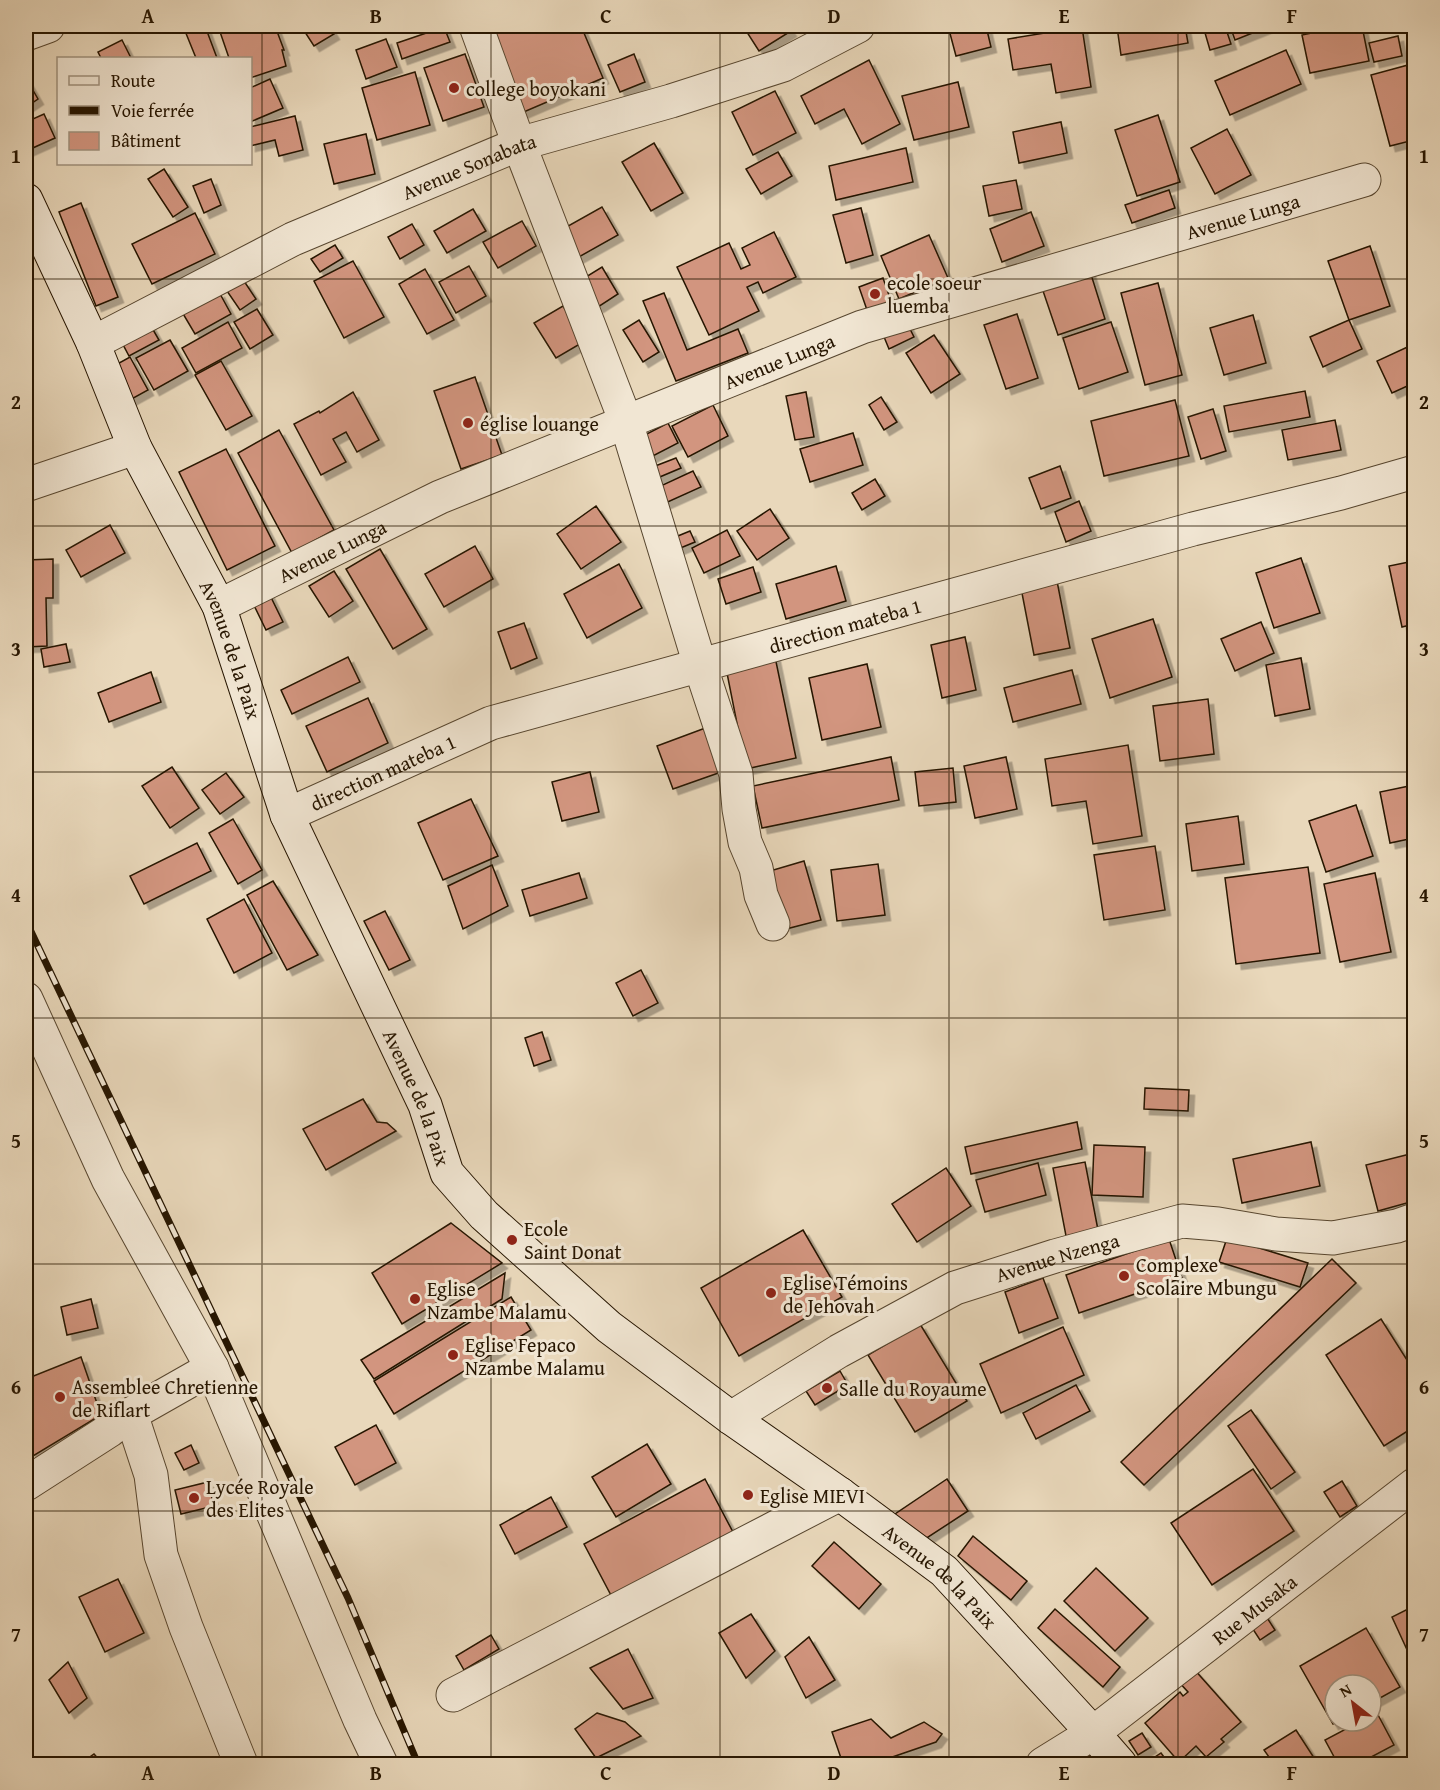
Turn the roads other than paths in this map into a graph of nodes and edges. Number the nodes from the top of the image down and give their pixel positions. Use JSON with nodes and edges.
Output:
{"nodes":[{"id":1,"x":48,"y":26,"type":"edge"},
{"id":2,"x":476,"y":26,"type":"edge"},
{"id":3,"x":858,"y":26,"type":"edge"},
{"id":4,"x":26,"y":34,"type":"edge"},
{"id":5,"x":519,"y":144,"type":"junction"},
{"id":6,"x":1364,"y":180,"type":"dead end"},
{"id":7,"x":26,"y":200,"type":"edge"},
{"id":8,"x":93,"y":343,"type":"junction"},
{"id":9,"x":626,"y":422,"type":"junction"},
{"id":10,"x":135,"y":448,"type":"junction"},
{"id":11,"x":1414,"y":472,"type":"edge"},
{"id":12,"x":26,"y":485,"type":"edge"},
{"id":13,"x":219,"y":606,"type":"junction"},
{"id":14,"x":700,"y":665,"type":"junction"},
{"id":15,"x":287,"y":815,"type":"junction"},
{"id":16,"x":773,"y":924,"type":"dead end"},
{"id":17,"x":26,"y":999,"type":"edge"},
{"id":18,"x":1414,"y":1220,"type":"edge"},
{"id":19,"x":212,"y":1368,"type":"junction"},
{"id":20,"x":131,"y":1414,"type":"junction"},
{"id":21,"x":730,"y":1418,"type":"junction"},
{"id":22,"x":26,"y":1484,"type":"edge"},
{"id":23,"x":1414,"y":1485,"type":"edge"},
{"id":24,"x":840,"y":1494,"type":"junction"},
{"id":25,"x":453,"y":1695,"type":"dead end"},
{"id":26,"x":1093,"y":1733,"type":"junction"},
{"id":27,"x":241,"y":1764,"type":"edge"},
{"id":28,"x":381,"y":1764,"type":"edge"},
{"id":29,"x":1043,"y":1764,"type":"edge"},
{"id":30,"x":1120,"y":1764,"type":"edge"}],
"edges":[{"from":1,"to":4,"type":"street"},
{"from":2,"to":5,"type":"street"},
{"from":3,"to":5,"type":"street","name":"Avenue Sonabata"},
{"from":5,"to":8,"type":"street","name":"Avenue Sonabata"},
{"from":5,"to":9,"type":"street"},
{"from":6,"to":9,"type":"street","name":"Avenue Lunga"},
{"from":7,"to":8,"type":"street","name":"Avenue de la Paix"},
{"from":8,"to":10,"type":"street","name":"Avenue de la Paix"},
{"from":9,"to":13,"type":"street","name":"Avenue Lunga"},
{"from":9,"to":14,"type":"street"},
{"from":10,"to":12,"type":"street"},
{"from":10,"to":13,"type":"street","name":"Avenue de la Paix"},
{"from":11,"to":14,"type":"street","name":"direction mateba 1"},
{"from":13,"to":15,"type":"street","name":"Avenue de la Paix"},
{"from":14,"to":15,"type":"street","name":"direction mateba 1"},
{"from":14,"to":16,"type":"street"},
{"from":15,"to":21,"type":"street","name":"Avenue de la Paix"},
{"from":17,"to":19,"type":"street"},
{"from":18,"to":21,"type":"street","name":"Avenue Nzenga"},
{"from":19,"to":20,"type":"street"},
{"from":19,"to":28,"type":"street"},
{"from":20,"to":22,"type":"street"},
{"from":20,"to":27,"type":"street"},
{"from":21,"to":24,"type":"street","name":"Avenue de la Paix"},
{"from":23,"to":26,"type":"street","name":"Rue Musaka"},
{"from":24,"to":25,"type":"street"},
{"from":24,"to":26,"type":"street","name":"Avenue de la Paix"},
{"from":26,"to":29,"type":"street","name":"Rue Musaka"},
{"from":26,"to":30,"type":"street","name":"Avenue de la Paix"}]}
